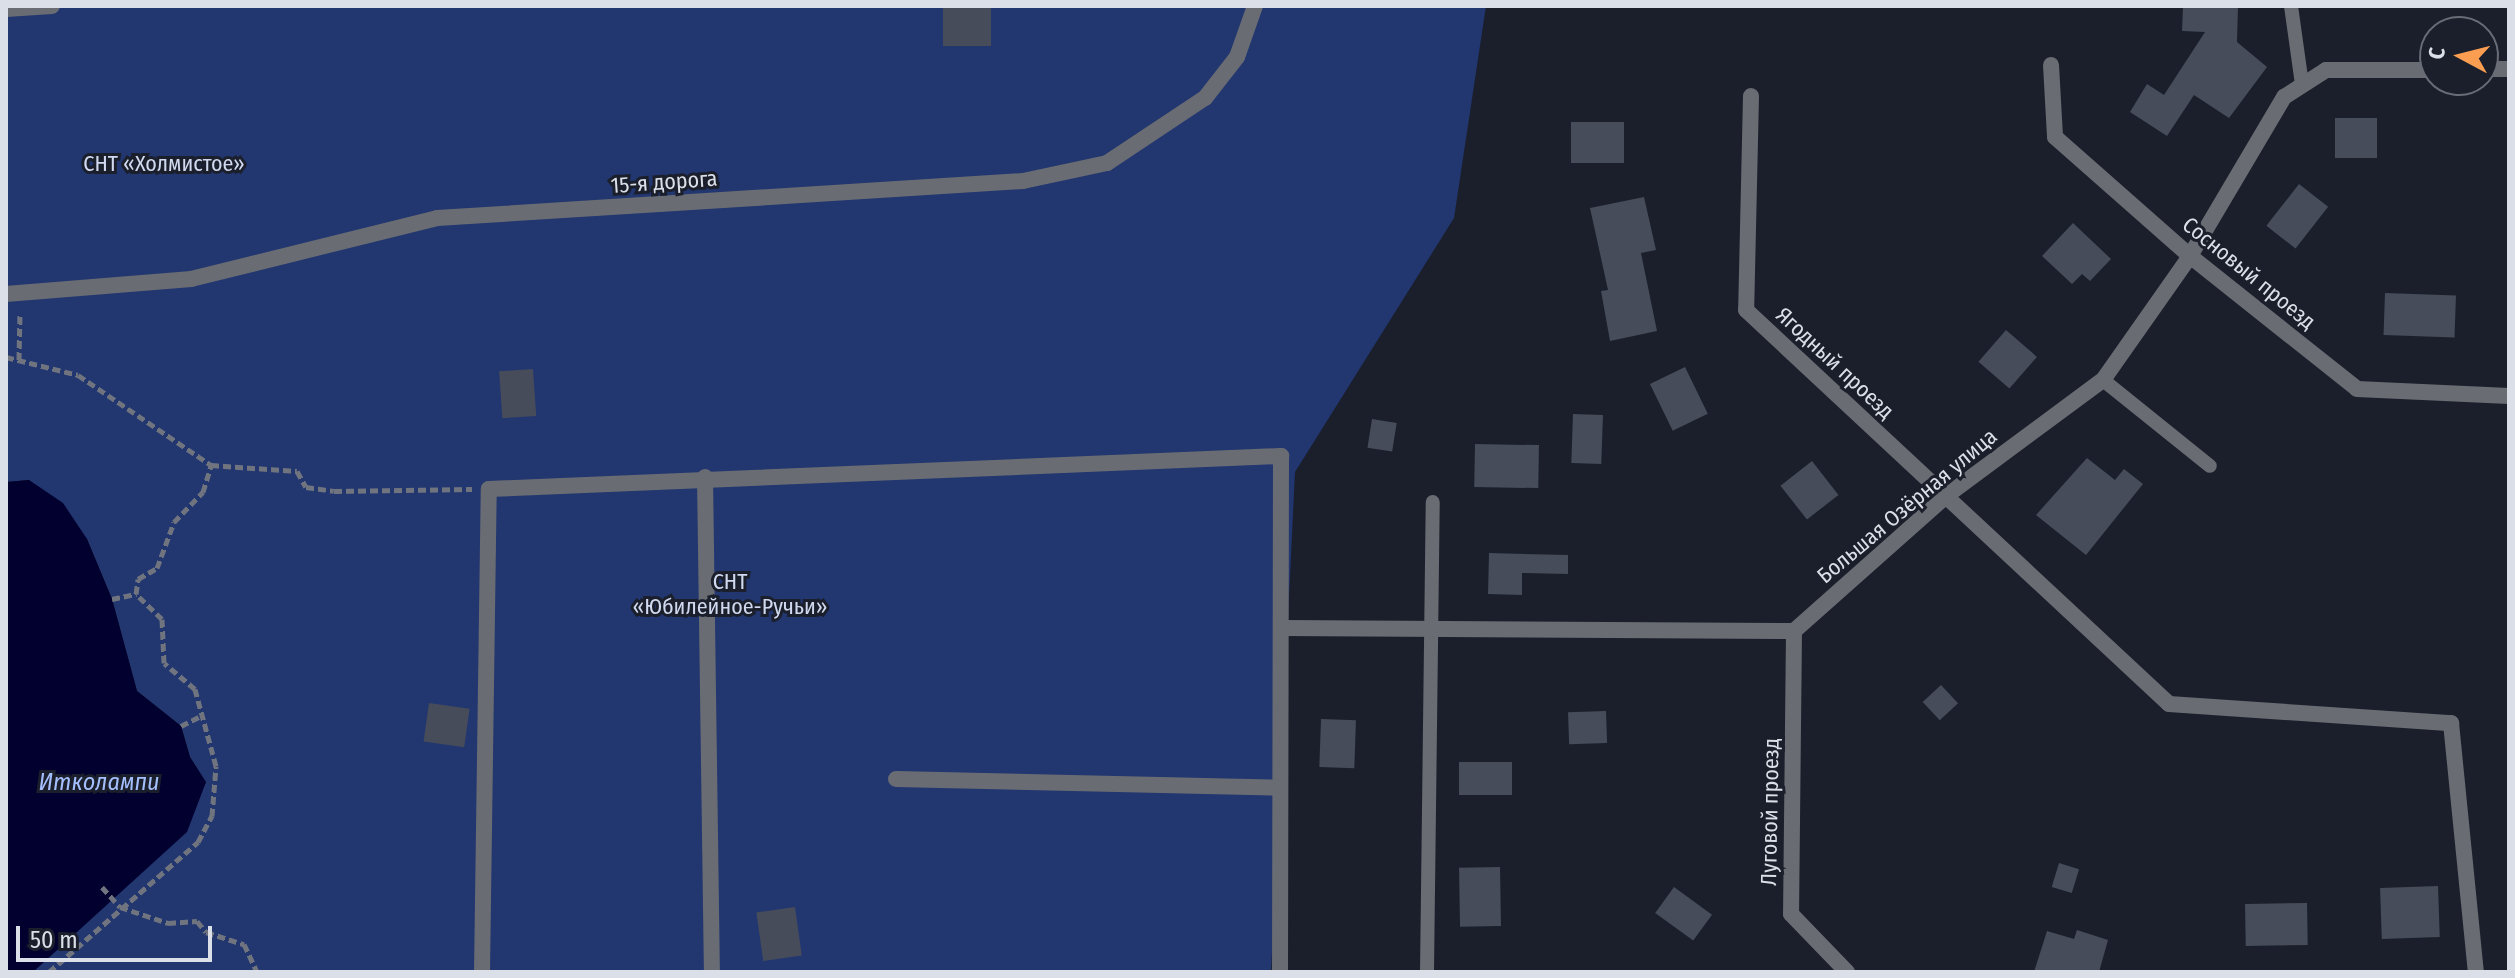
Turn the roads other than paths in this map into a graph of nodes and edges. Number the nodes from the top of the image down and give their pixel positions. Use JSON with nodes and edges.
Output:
{"nodes":[{"id":1,"x":52,"y":6,"type":"edge"},
{"id":2,"x":1255,"y":6,"type":"edge"},
{"id":3,"x":2291,"y":6,"type":"edge"},
{"id":4,"x":6,"y":9,"type":"edge"},
{"id":5,"x":2051,"y":65,"type":"dead end"},
{"id":6,"x":2419,"y":70,"type":"edge"},
{"id":7,"x":2302,"y":84,"type":"junction"},
{"id":8,"x":1751,"y":96,"type":"dead end"},
{"id":9,"x":2190,"y":256,"type":"junction"},
{"id":10,"x":13,"y":293,"type":"edge"},
{"id":11,"x":2103,"y":380,"type":"junction"},
{"id":12,"x":2509,"y":396,"type":"edge"},
{"id":13,"x":2210,"y":466,"type":"dead end"},
{"id":14,"x":705,"y":477,"type":"junction"},
{"id":15,"x":1946,"y":496,"type":"junction"},
{"id":16,"x":1433,"y":502,"type":"dead end"},
{"id":17,"x":1282,"y":628,"type":"junction"},
{"id":18,"x":1432,"y":629,"type":"junction"},
{"id":19,"x":1794,"y":631,"type":"junction"},
{"id":20,"x":896,"y":779,"type":"dead end"},
{"id":21,"x":1279,"y":788,"type":"junction"},
{"id":22,"x":482,"y":972,"type":"edge"},
{"id":23,"x":712,"y":972,"type":"edge"},
{"id":24,"x":1280,"y":972,"type":"edge"},
{"id":25,"x":1427,"y":972,"type":"edge"},
{"id":26,"x":1847,"y":972,"type":"edge"},
{"id":27,"x":2476,"y":972,"type":"edge"}],
"edges":[{"from":1,"to":4,"type":"street"},
{"from":2,"to":10,"type":"street","name":"15-я дорога"},
{"from":3,"to":7,"type":"lane"},
{"from":5,"to":9,"type":"street","name":"Сосновый проезд"},
{"from":6,"to":7,"type":"street","name":"Большая Озёрная улица"},
{"from":7,"to":9,"type":"street","name":"Большая Озёрная улица"},
{"from":8,"to":15,"type":"street","name":"Ягодный проезд"},
{"from":9,"to":11,"type":"street","name":"Большая Озёрная улица"},
{"from":9,"to":12,"type":"street","name":"Сосновый проезд"},
{"from":11,"to":13,"type":"lane"},
{"from":11,"to":15,"type":"street","name":"Большая Озёрная улица"},
{"from":14,"to":17,"type":"street"},
{"from":14,"to":22,"type":"street"},
{"from":14,"to":23,"type":"street"},
{"from":15,"to":19,"type":"street","name":"Большая Озёрная улица"},
{"from":15,"to":27,"type":"street","name":"Ягодный проезд"},
{"from":16,"to":18,"type":"lane"},
{"from":17,"to":18,"type":"street"},
{"from":17,"to":21,"type":"street"},
{"from":18,"to":19,"type":"street"},
{"from":18,"to":25,"type":"lane"},
{"from":19,"to":26,"type":"street","name":"Луговой проезд"},
{"from":20,"to":21,"type":"street"},
{"from":21,"to":24,"type":"street"}]}
